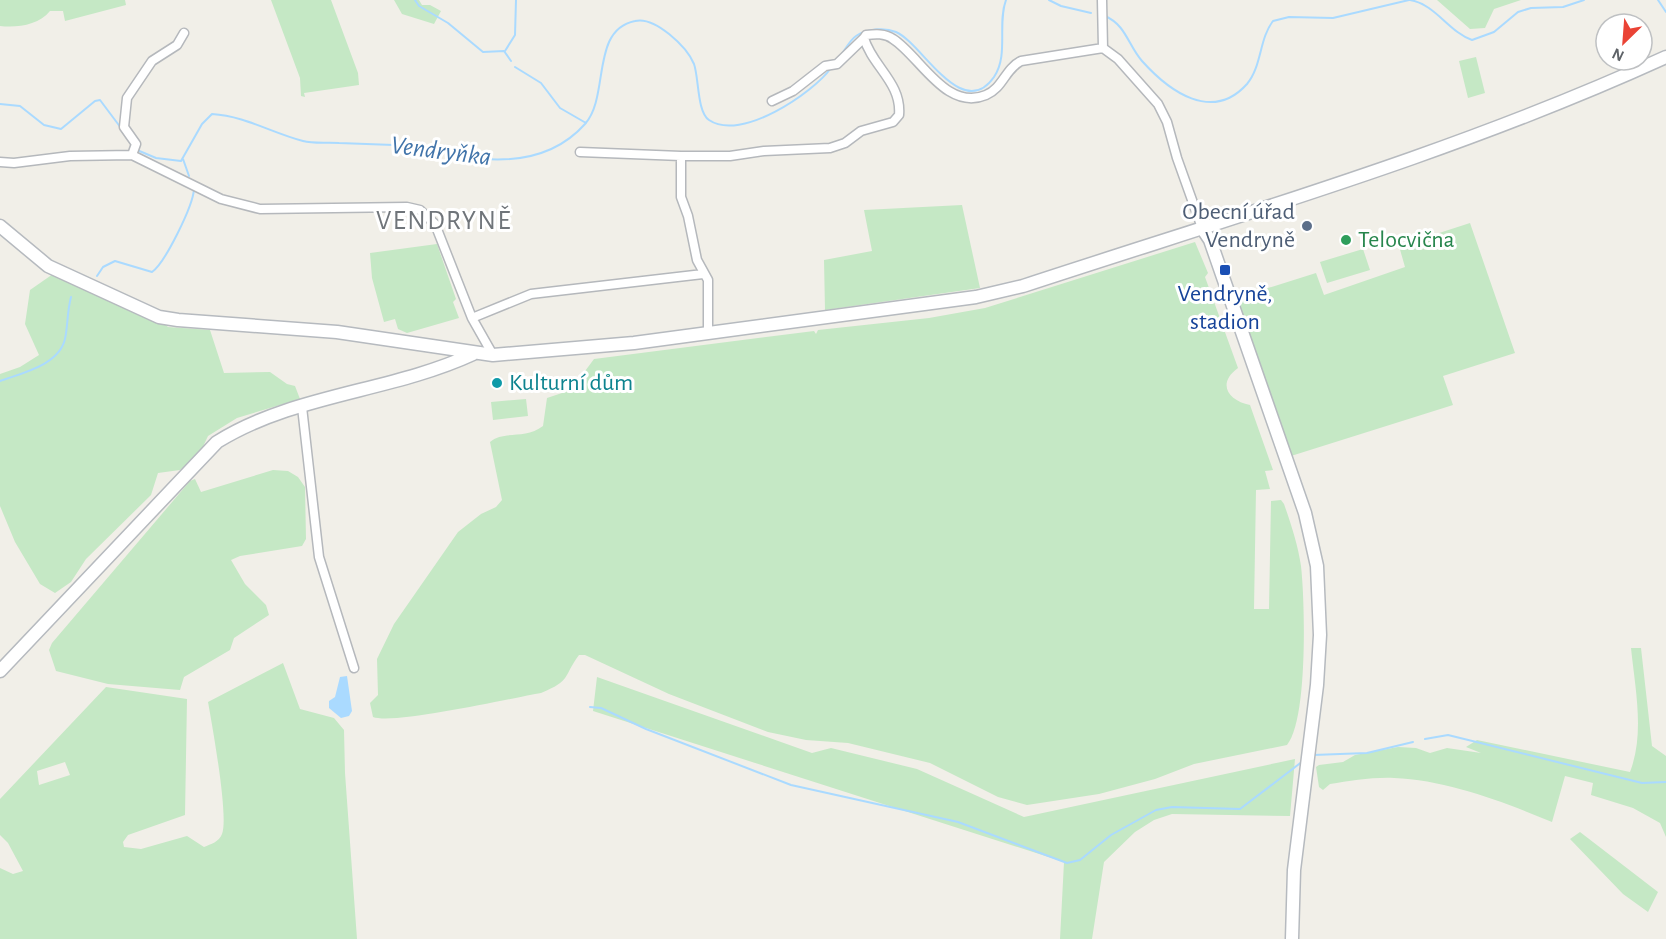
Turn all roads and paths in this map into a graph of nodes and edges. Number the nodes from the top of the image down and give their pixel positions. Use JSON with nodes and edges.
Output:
{"nodes":[{"id":1,"x":1102,"y":0,"type":"edge"},
{"id":2,"x":184,"y":33,"type":"dead end"},
{"id":3,"x":864,"y":38,"type":"junction"},
{"id":4,"x":1103,"y":48,"type":"junction"},
{"id":5,"x":1666,"y":57,"type":"edge"},
{"id":6,"x":772,"y":101,"type":"dead end"},
{"id":7,"x":580,"y":152,"type":"dead end"},
{"id":8,"x":132,"y":155,"type":"junction"},
{"id":9,"x":681,"y":156,"type":"junction"},
{"id":10,"x":0,"y":162,"type":"edge"},
{"id":11,"x":0,"y":226,"type":"edge"},
{"id":12,"x":1202,"y":228,"type":"junction"},
{"id":13,"x":703,"y":274,"type":"junction"},
{"id":14,"x":472,"y":318,"type":"junction"},
{"id":15,"x":708,"y":334,"type":"junction"},
{"id":16,"x":473,"y":354,"type":"junction"},
{"id":17,"x":493,"y":355,"type":"junction"},
{"id":18,"x":302,"y":407,"type":"junction"},
{"id":19,"x":354,"y":668,"type":"dead end"},
{"id":20,"x":0,"y":671,"type":"edge"},
{"id":21,"x":1292,"y":939,"type":"edge"}],
"edges":[{"from":1,"to":4,"type":"street"},
{"from":2,"to":8,"type":"street"},
{"from":3,"to":4,"type":"street"},
{"from":3,"to":6,"type":"street"},
{"from":3,"to":9,"type":"street"},
{"from":4,"to":12,"type":"street"},
{"from":5,"to":12,"type":"street"},
{"from":7,"to":9,"type":"street"},
{"from":8,"to":10,"type":"street"},
{"from":8,"to":14,"type":"street"},
{"from":9,"to":13,"type":"street"},
{"from":11,"to":16,"type":"street"},
{"from":12,"to":15,"type":"street"},
{"from":12,"to":21,"type":"street"},
{"from":13,"to":14,"type":"street"},
{"from":13,"to":15,"type":"street"},
{"from":14,"to":17,"type":"street"},
{"from":15,"to":17,"type":"street"},
{"from":16,"to":17,"type":"street"},
{"from":16,"to":18,"type":"street"},
{"from":18,"to":19,"type":"street"},
{"from":18,"to":20,"type":"street"}]}
